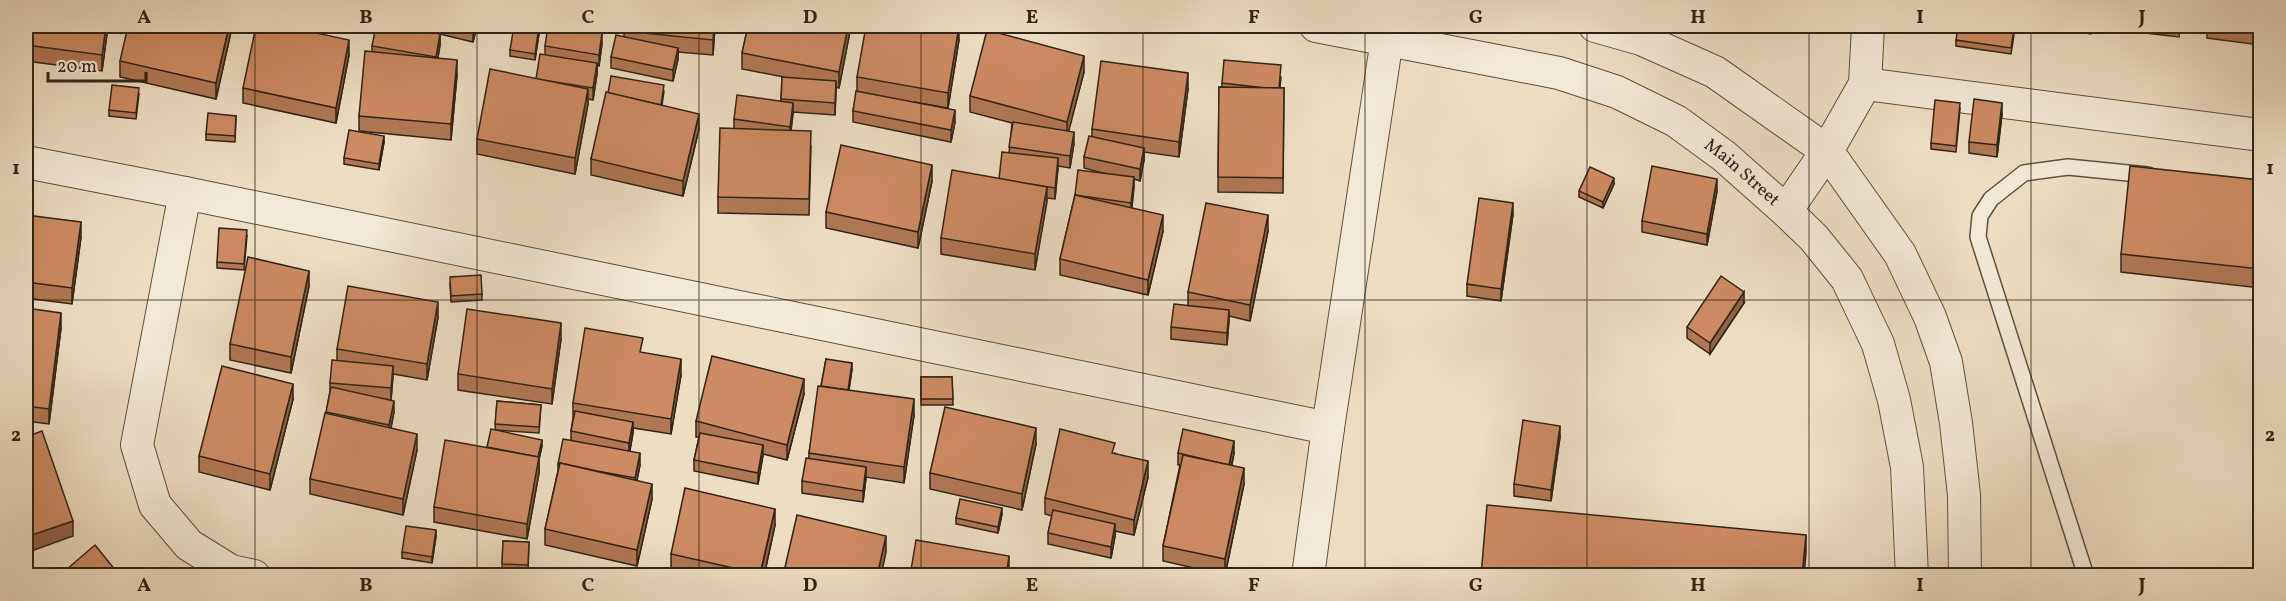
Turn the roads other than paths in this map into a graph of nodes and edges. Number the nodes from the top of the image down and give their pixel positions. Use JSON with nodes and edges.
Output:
{"nodes":[{"id":1,"x":1316,"y":26,"type":"edge"},
{"id":2,"x":1595,"y":26,"type":"edge"},
{"id":3,"x":1868,"y":26,"type":"edge"},
{"id":4,"x":1387,"y":32,"type":"edge"},
{"id":5,"x":1865,"y":84,"type":"junction"},
{"id":6,"x":2260,"y":135,"type":"edge"},
{"id":7,"x":1827,"y":151,"type":"junction"},
{"id":8,"x":26,"y":162,"type":"edge"},
{"id":9,"x":2158,"y":177,"type":"edge"},
{"id":10,"x":185,"y":193,"type":"junction"},
{"id":11,"x":1786,"y":211,"type":"junction"},
{"id":12,"x":1328,"y":428,"type":"junction"},
{"id":13,"x":254,"y":576,"type":"edge"},
{"id":14,"x":1308,"y":576,"type":"edge"},
{"id":15,"x":1912,"y":576,"type":"edge"},
{"id":16,"x":1965,"y":576,"type":"edge"},
{"id":17,"x":2086,"y":576,"type":"edge"}],
"edges":[{"from":1,"to":4,"type":"street","name":"Main Street"},
{"from":2,"to":7,"type":"street"},
{"from":3,"to":5,"type":"street"},
{"from":4,"to":11,"type":"street","name":"Main Street"},
{"from":4,"to":12,"type":"street"},
{"from":5,"to":6,"type":"street"},
{"from":5,"to":7,"type":"street"},
{"from":7,"to":11,"type":"street"},
{"from":7,"to":16,"type":"street"},
{"from":8,"to":10,"type":"street"},
{"from":9,"to":17,"type":"lane"},
{"from":10,"to":12,"type":"street"},
{"from":10,"to":13,"type":"street"},
{"from":11,"to":15,"type":"street","name":"Main Street"},
{"from":12,"to":14,"type":"street"}]}
